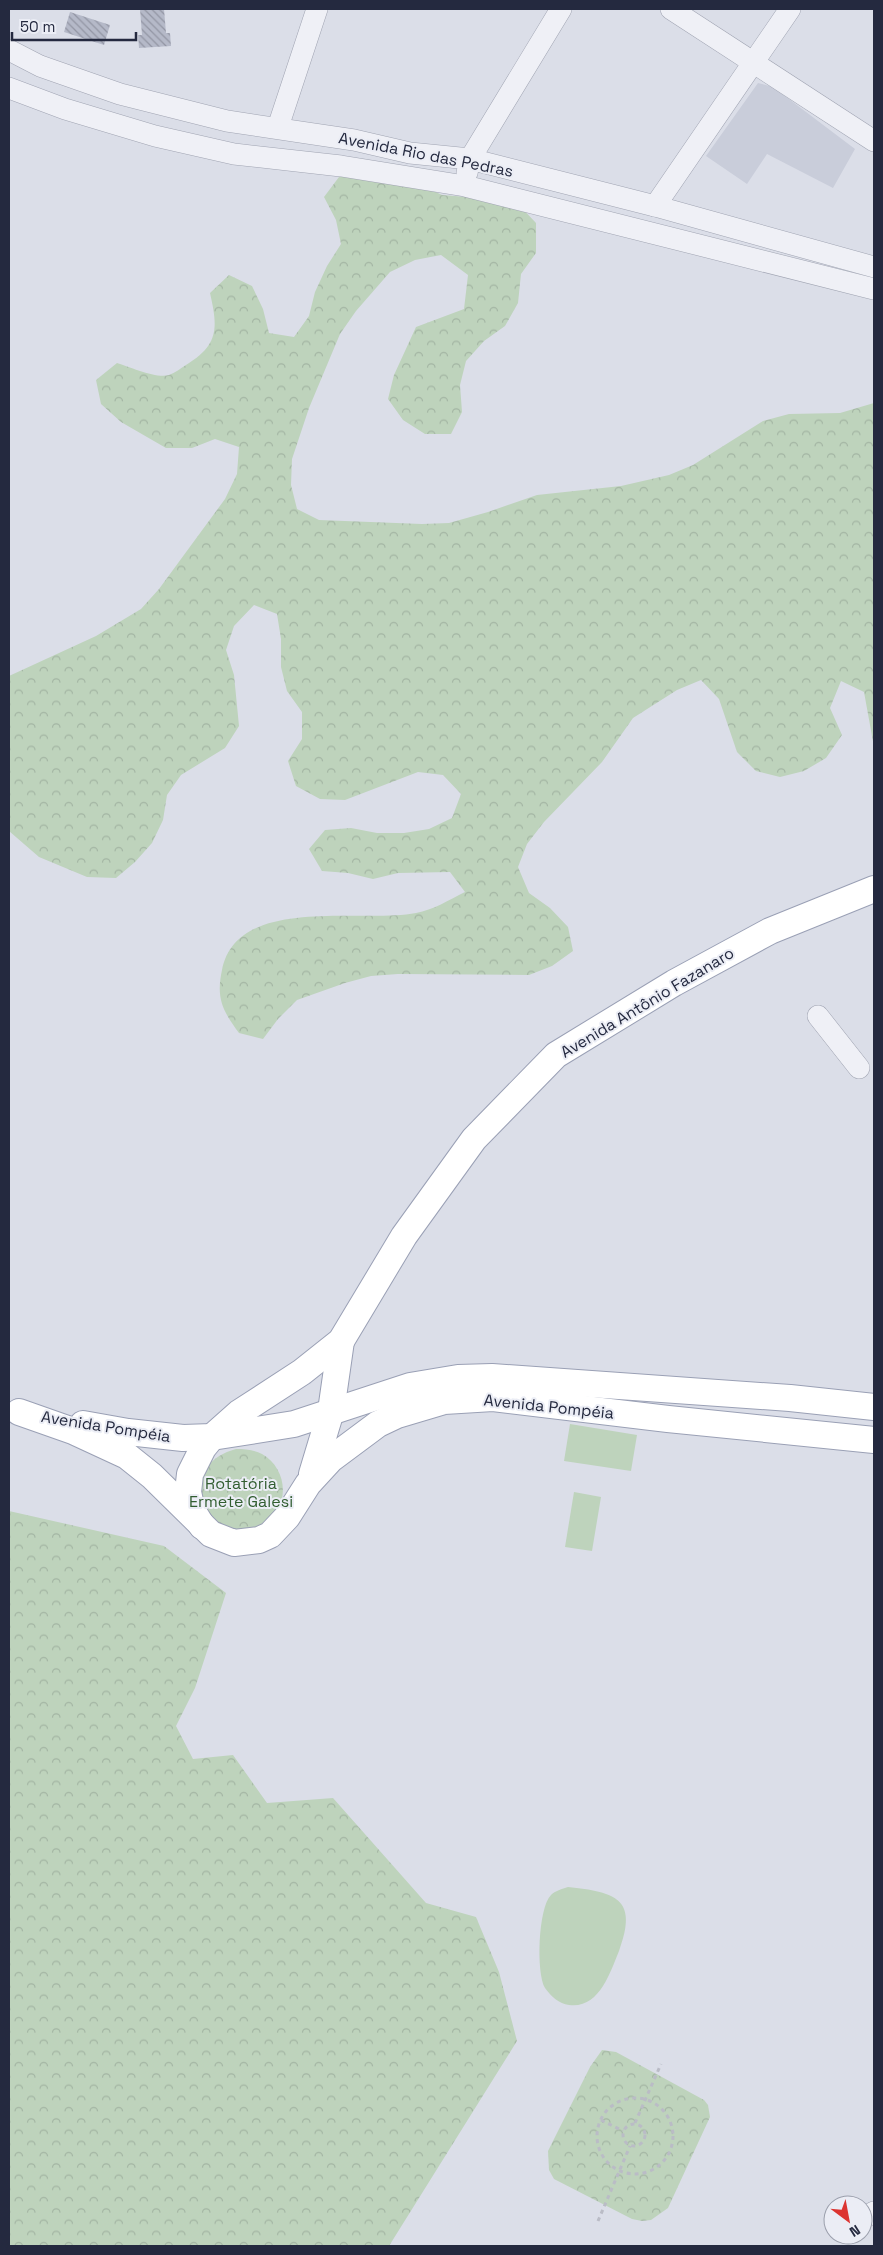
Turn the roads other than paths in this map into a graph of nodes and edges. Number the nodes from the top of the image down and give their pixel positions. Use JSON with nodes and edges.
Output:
{"nodes":[{"id":1,"x":317,"y":9,"type":"edge"},
{"id":2,"x":561,"y":9,"type":"edge"},
{"id":3,"x":671,"y":9,"type":"edge"},
{"id":4,"x":790,"y":9,"type":"edge"},
{"id":5,"x":9,"y":50,"type":"edge"},
{"id":6,"x":754,"y":62,"type":"junction"},
{"id":7,"x":9,"y":88,"type":"edge"},
{"id":8,"x":278,"y":127,"type":"junction"},
{"id":9,"x":874,"y":141,"type":"edge"},
{"id":10,"x":470,"y":159,"type":"junction"},
{"id":11,"x":465,"y":186,"type":"junction"},
{"id":12,"x":655,"y":206,"type":"junction"},
{"id":13,"x":874,"y":267,"type":"edge"},
{"id":14,"x":874,"y":289,"type":"edge"},
{"id":15,"x":874,"y":888,"type":"edge"},
{"id":16,"x":818,"y":1016,"type":"dead end"},
{"id":17,"x":859,"y":1068,"type":"dead end"},
{"id":18,"x":341,"y":1341,"type":"junction"},
{"id":19,"x":380,"y":1396,"type":"junction"},
{"id":20,"x":874,"y":1407,"type":"edge"},
{"id":21,"x":14,"y":1411,"type":"edge"},
{"id":22,"x":331,"y":1411,"type":"junction"},
{"id":23,"x":833,"y":1436,"type":"junction"},
{"id":24,"x":212,"y":1437,"type":"junction"},
{"id":25,"x":874,"y":1440,"type":"edge"},
{"id":26,"x":308,"y":1484,"type":"junction"},
{"id":27,"x":202,"y":1526,"type":"junction"}],
"edges":[{"from":1,"to":8,"type":"street"},
{"from":2,"to":10,"type":"street"},
{"from":3,"to":6,"type":"street"},
{"from":4,"to":6,"type":"street"},
{"from":5,"to":8,"type":"street","name":"Avenida Rio das Pedras"},
{"from":6,"to":9,"type":"street"},
{"from":6,"to":12,"type":"street"},
{"from":7,"to":11,"type":"street","name":"Avenida Rio das Pedras"},
{"from":8,"to":10,"type":"street","name":"Avenida Rio das Pedras"},
{"from":10,"to":11,"type":"street"},
{"from":10,"to":12,"type":"street","name":"Avenida Rio das Pedras"},
{"from":11,"to":14,"type":"street","name":"Avenida Rio das Pedras"},
{"from":12,"to":13,"type":"street","name":"Avenida Rio das Pedras"},
{"from":15,"to":18,"type":"main road","name":"Avenida Antônio Fazanaro"},
{"from":16,"to":17,"type":"street"},
{"from":18,"to":19,"type":"main road"},
{"from":18,"to":22,"type":"main road","name":"Avenida Antônio Fazanaro"},
{"from":18,"to":24,"type":"main road","name":"Avenida Antônio Fazanaro"},
{"from":19,"to":20,"type":"main road","name":"Avenida Pompéia"},
{"from":19,"to":22,"type":"main road","name":"Avenida Pompéia"},
{"from":20,"to":23,"type":"main road"},
{"from":21,"to":24,"type":"main road","name":"Avenida Pompéia"},
{"from":21,"to":27,"type":"main road","name":"Avenida Pompéia"},
{"from":22,"to":24,"type":"main road","name":"Avenida Pompéia"},
{"from":22,"to":26,"type":"main road","name":"Avenida Antônio Fazanaro"},
{"from":23,"to":25,"type":"main road","name":"Avenida Pompéia"},
{"from":23,"to":26,"type":"main road","name":"Avenida Pompéia"},
{"from":24,"to":27,"type":"main road","name":"Avenida Antônio Fazanaro"},
{"from":26,"to":27,"type":"main road","name":"Avenida Pompéia"}]}
